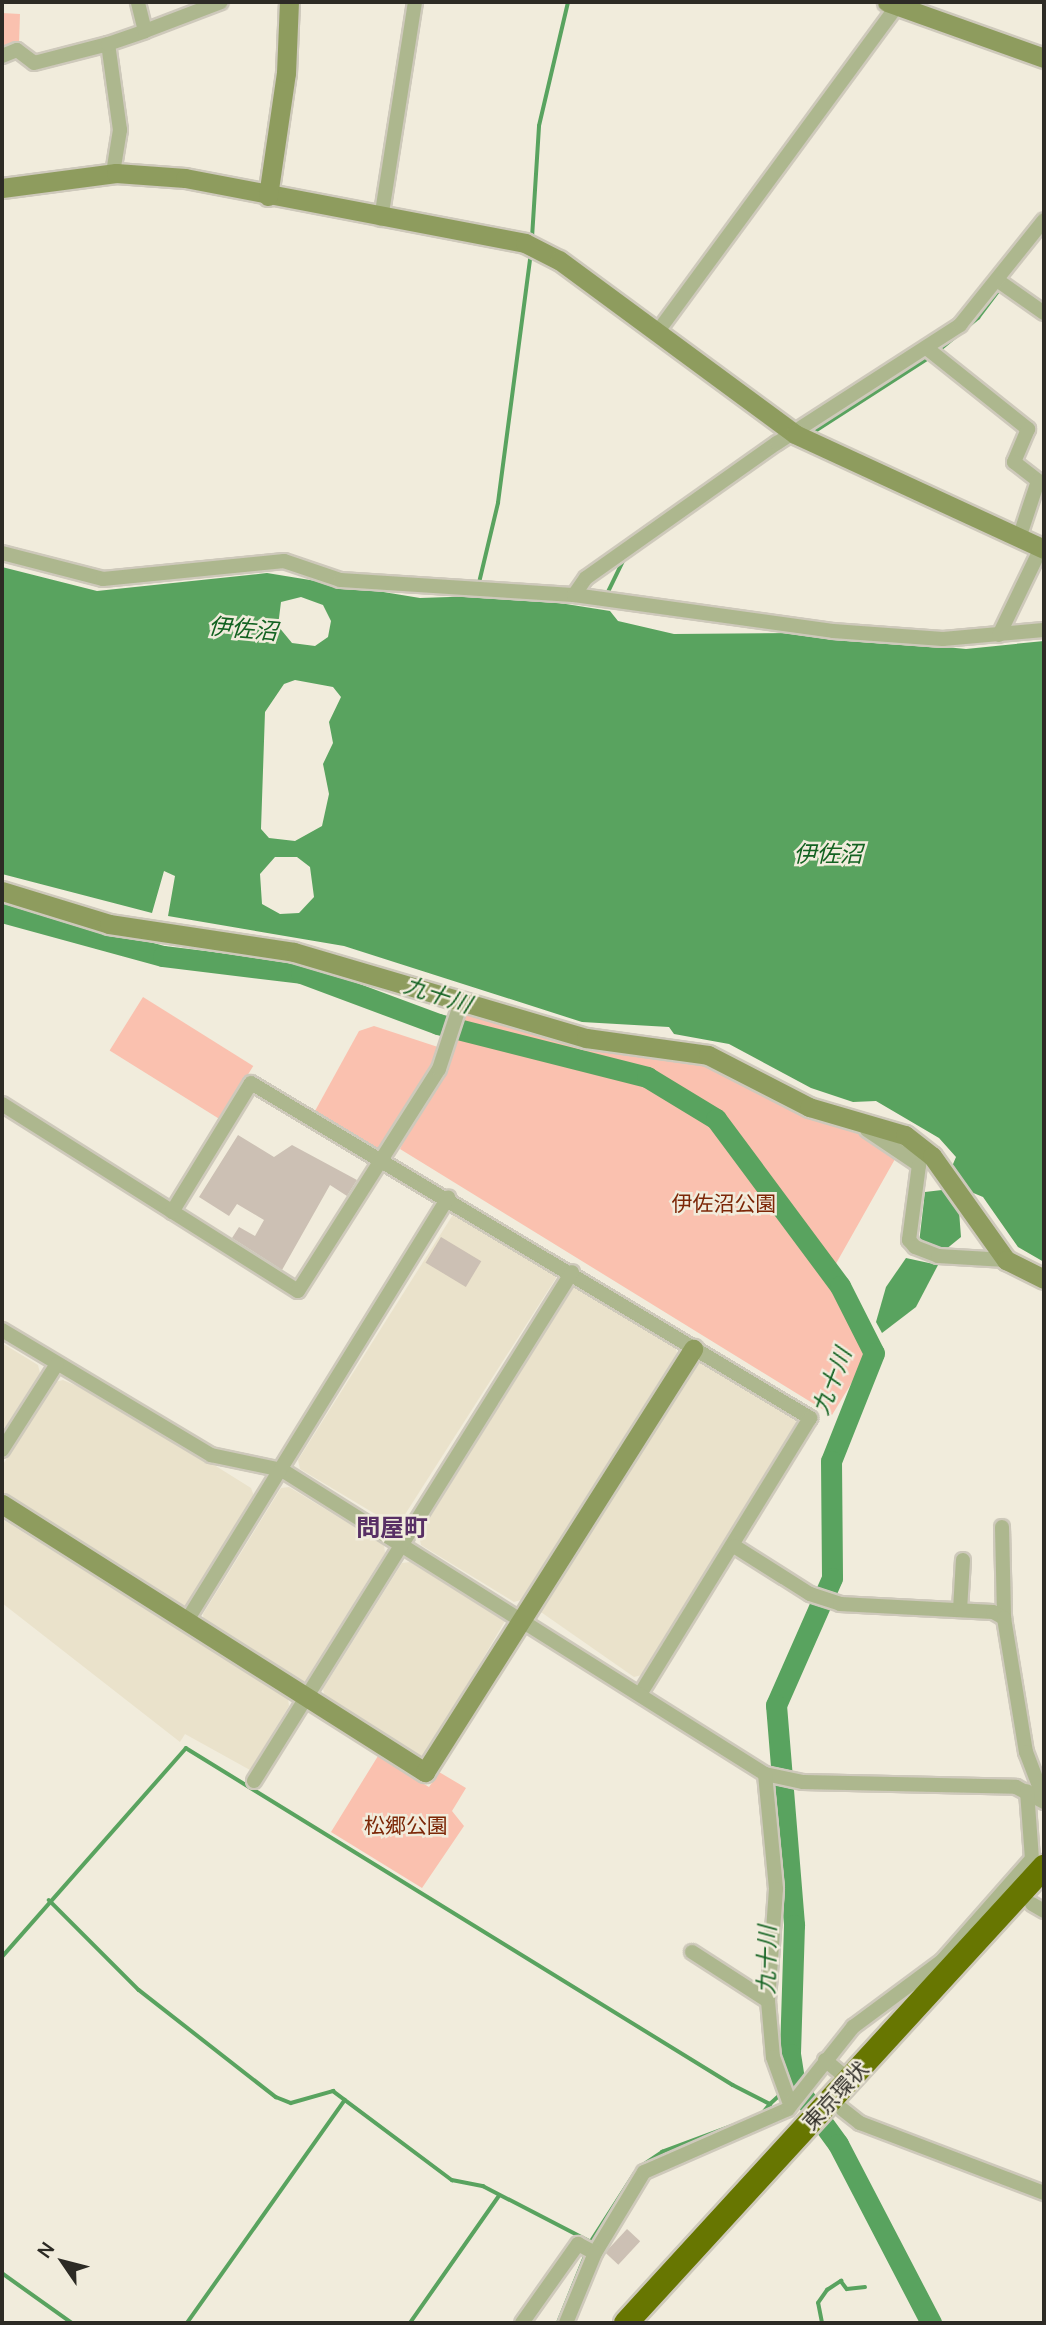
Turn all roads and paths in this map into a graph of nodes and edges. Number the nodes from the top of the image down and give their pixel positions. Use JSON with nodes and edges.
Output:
{"nodes":[{"id":1,"x":138,"y":2,"type":"edge"},
{"id":2,"x":221,"y":2,"type":"edge"},
{"id":3,"x":289,"y":2,"type":"edge"},
{"id":4,"x":415,"y":2,"type":"edge"},
{"id":5,"x":892,"y":4,"type":"edge"},
{"id":6,"x":145,"y":31,"type":"junction"},
{"id":7,"x":108,"y":44,"type":"junction"},
{"id":8,"x":2,"y":56,"type":"edge"},
{"id":9,"x":1044,"y":58,"type":"edge"},
{"id":10,"x":113,"y":173,"type":"junction"},
{"id":11,"x":2,"y":188,"type":"edge"},
{"id":12,"x":268,"y":195,"type":"junction"},
{"id":13,"x":381,"y":219,"type":"junction"},
{"id":14,"x":1044,"y":220,"type":"edge"},
{"id":15,"x":997,"y":280,"type":"junction"},
{"id":16,"x":1044,"y":313,"type":"edge"},
{"id":17,"x":656,"y":334,"type":"junction"},
{"id":18,"x":929,"y":350,"type":"junction"},
{"id":19,"x":795,"y":434,"type":"junction"},
{"id":20,"x":1019,"y":538,"type":"junction"},
{"id":21,"x":1043,"y":548,"type":"edge"},
{"id":22,"x":2,"y":553,"type":"edge"},
{"id":23,"x":574,"y":595,"type":"junction"},
{"id":24,"x":1044,"y":630,"type":"edge"},
{"id":25,"x":999,"y":635,"type":"junction"},
{"id":26,"x":2,"y":891,"type":"edge"},
{"id":27,"x":459,"y":1010,"type":"junction"},
{"id":28,"x":2,"y":1104,"type":"edge"},
{"id":29,"x":831,"y":1113,"type":"junction"},
{"id":30,"x":382,"y":1156,"type":"junction"},
{"id":31,"x":448,"y":1197,"type":"junction"},
{"id":32,"x":172,"y":1212,"type":"junction"},
{"id":33,"x":1006,"y":1260,"type":"junction"},
{"id":34,"x":572,"y":1272,"type":"junction"},
{"id":35,"x":1044,"y":1279,"type":"edge"},
{"id":36,"x":2,"y":1330,"type":"edge"},
{"id":37,"x":693,"y":1349,"type":"junction"},
{"id":38,"x":57,"y":1364,"type":"junction"},
{"id":39,"x":2,"y":1450,"type":"edge"},
{"id":40,"x":282,"y":1470,"type":"junction"},
{"id":41,"x":2,"y":1504,"type":"edge"},
{"id":42,"x":1002,"y":1527,"type":"dead end"},
{"id":43,"x":401,"y":1543,"type":"junction"},
{"id":44,"x":734,"y":1545,"type":"junction"},
{"id":45,"x":962,"y":1559,"type":"dead end"},
{"id":46,"x":960,"y":1610,"type":"junction"},
{"id":47,"x":1004,"y":1618,"type":"junction"},
{"id":48,"x":524,"y":1620,"type":"junction"},
{"id":49,"x":186,"y":1622,"type":"junction"},
{"id":50,"x":640,"y":1695,"type":"junction"},
{"id":51,"x":307,"y":1697,"type":"junction"},
{"id":52,"x":765,"y":1774,"type":"junction"},
{"id":53,"x":254,"y":1781,"type":"dead end"},
{"id":54,"x":1027,"y":1791,"type":"junction"},
{"id":55,"x":1044,"y":1800,"type":"edge"},
{"id":56,"x":1044,"y":1867,"type":"edge"},
{"id":57,"x":1040,"y":1902,"type":"edge"},
{"id":58,"x":692,"y":1952,"type":"dead end"},
{"id":59,"x":949,"y":1962,"type":"junction"},
{"id":60,"x":768,"y":2001,"type":"junction"},
{"id":61,"x":825,"y":2060,"type":"junction"},
{"id":62,"x":849,"y":2080,"type":"junction"},
{"id":63,"x":789,"y":2107,"type":"junction"},
{"id":64,"x":842,"y":2109,"type":"junction"},
{"id":65,"x":812,"y":2130,"type":"junction"},
{"id":66,"x":1044,"y":2193,"type":"edge"},
{"id":67,"x":595,"y":2253,"type":"junction"},
{"id":68,"x":522,"y":2323,"type":"edge"},
{"id":69,"x":566,"y":2323,"type":"edge"},
{"id":70,"x":626,"y":2323,"type":"edge"},
{"id":71,"x":648,"y":2323,"type":"edge"}],
"edges":[{"from":1,"to":6,"type":"street"},
{"from":2,"to":6,"type":"street"},
{"from":3,"to":12,"type":"street"},
{"from":4,"to":13,"type":"street"},
{"from":5,"to":9,"type":"street"},
{"from":5,"to":17,"type":"street"},
{"from":6,"to":7,"type":"street"},
{"from":7,"to":8,"type":"street"},
{"from":7,"to":10,"type":"street"},
{"from":10,"to":11,"type":"street"},
{"from":10,"to":12,"type":"street"},
{"from":12,"to":13,"type":"street"},
{"from":13,"to":17,"type":"street"},
{"from":14,"to":15,"type":"street"},
{"from":15,"to":16,"type":"street"},
{"from":15,"to":18,"type":"street"},
{"from":17,"to":19,"type":"street"},
{"from":18,"to":19,"type":"street"},
{"from":18,"to":20,"type":"street"},
{"from":19,"to":20,"type":"street"},
{"from":19,"to":23,"type":"street"},
{"from":20,"to":21,"type":"street"},
{"from":21,"to":25,"type":"street"},
{"from":22,"to":23,"type":"street"},
{"from":23,"to":25,"type":"street"},
{"from":24,"to":25,"type":"street"},
{"from":26,"to":27,"type":"street"},
{"from":27,"to":29,"type":"street"},
{"from":27,"to":30,"type":"street"},
{"from":28,"to":32,"type":"street"},
{"from":29,"to":33,"type":"street"},
{"from":29,"to":33,"type":"street"},
{"from":30,"to":31,"type":"street"},
{"from":30,"to":32,"type":"street"},
{"from":30,"to":32,"type":"street"},
{"from":31,"to":34,"type":"street"},
{"from":31,"to":40,"type":"street"},
{"from":33,"to":35,"type":"street"},
{"from":34,"to":37,"type":"street"},
{"from":34,"to":43,"type":"street"},
{"from":36,"to":38,"type":"street"},
{"from":37,"to":44,"type":"street"},
{"from":37,"to":48,"type":"street"},
{"from":38,"to":39,"type":"street"},
{"from":38,"to":40,"type":"street"},
{"from":40,"to":43,"type":"street"},
{"from":40,"to":49,"type":"street"},
{"from":41,"to":49,"type":"street"},
{"from":42,"to":47,"type":"street"},
{"from":43,"to":48,"type":"street"},
{"from":43,"to":51,"type":"street"},
{"from":44,"to":46,"type":"street"},
{"from":44,"to":50,"type":"street"},
{"from":45,"to":46,"type":"street"},
{"from":46,"to":47,"type":"street"},
{"from":47,"to":55,"type":"street"},
{"from":48,"to":50,"type":"street"},
{"from":48,"to":51,"type":"street"},
{"from":49,"to":51,"type":"street"},
{"from":50,"to":52,"type":"street"},
{"from":51,"to":53,"type":"street"},
{"from":52,"to":54,"type":"street"},
{"from":52,"to":60,"type":"street"},
{"from":54,"to":55,"type":"street"},
{"from":54,"to":59,"type":"street"},
{"from":56,"to":59,"type":"highway","name":"東京環状"},
{"from":57,"to":64,"type":"highway","name":"東京環状"},
{"from":58,"to":60,"type":"street"},
{"from":59,"to":61,"type":"street"},
{"from":59,"to":62,"type":"highway","name":"東京環状"},
{"from":60,"to":63,"type":"street"},
{"from":61,"to":62,"type":"street"},
{"from":61,"to":63,"type":"street"},
{"from":62,"to":65,"type":"highway","name":"東京環状"},
{"from":63,"to":65,"type":"street"},
{"from":63,"to":67,"type":"street"},
{"from":64,"to":65,"type":"highway","name":"東京環状"},
{"from":64,"to":66,"type":"street"},
{"from":65,"to":70,"type":"highway","name":"東京環状"},
{"from":65,"to":71,"type":"highway","name":"東京環状"},
{"from":67,"to":68,"type":"street"},
{"from":67,"to":69,"type":"street"}]}
